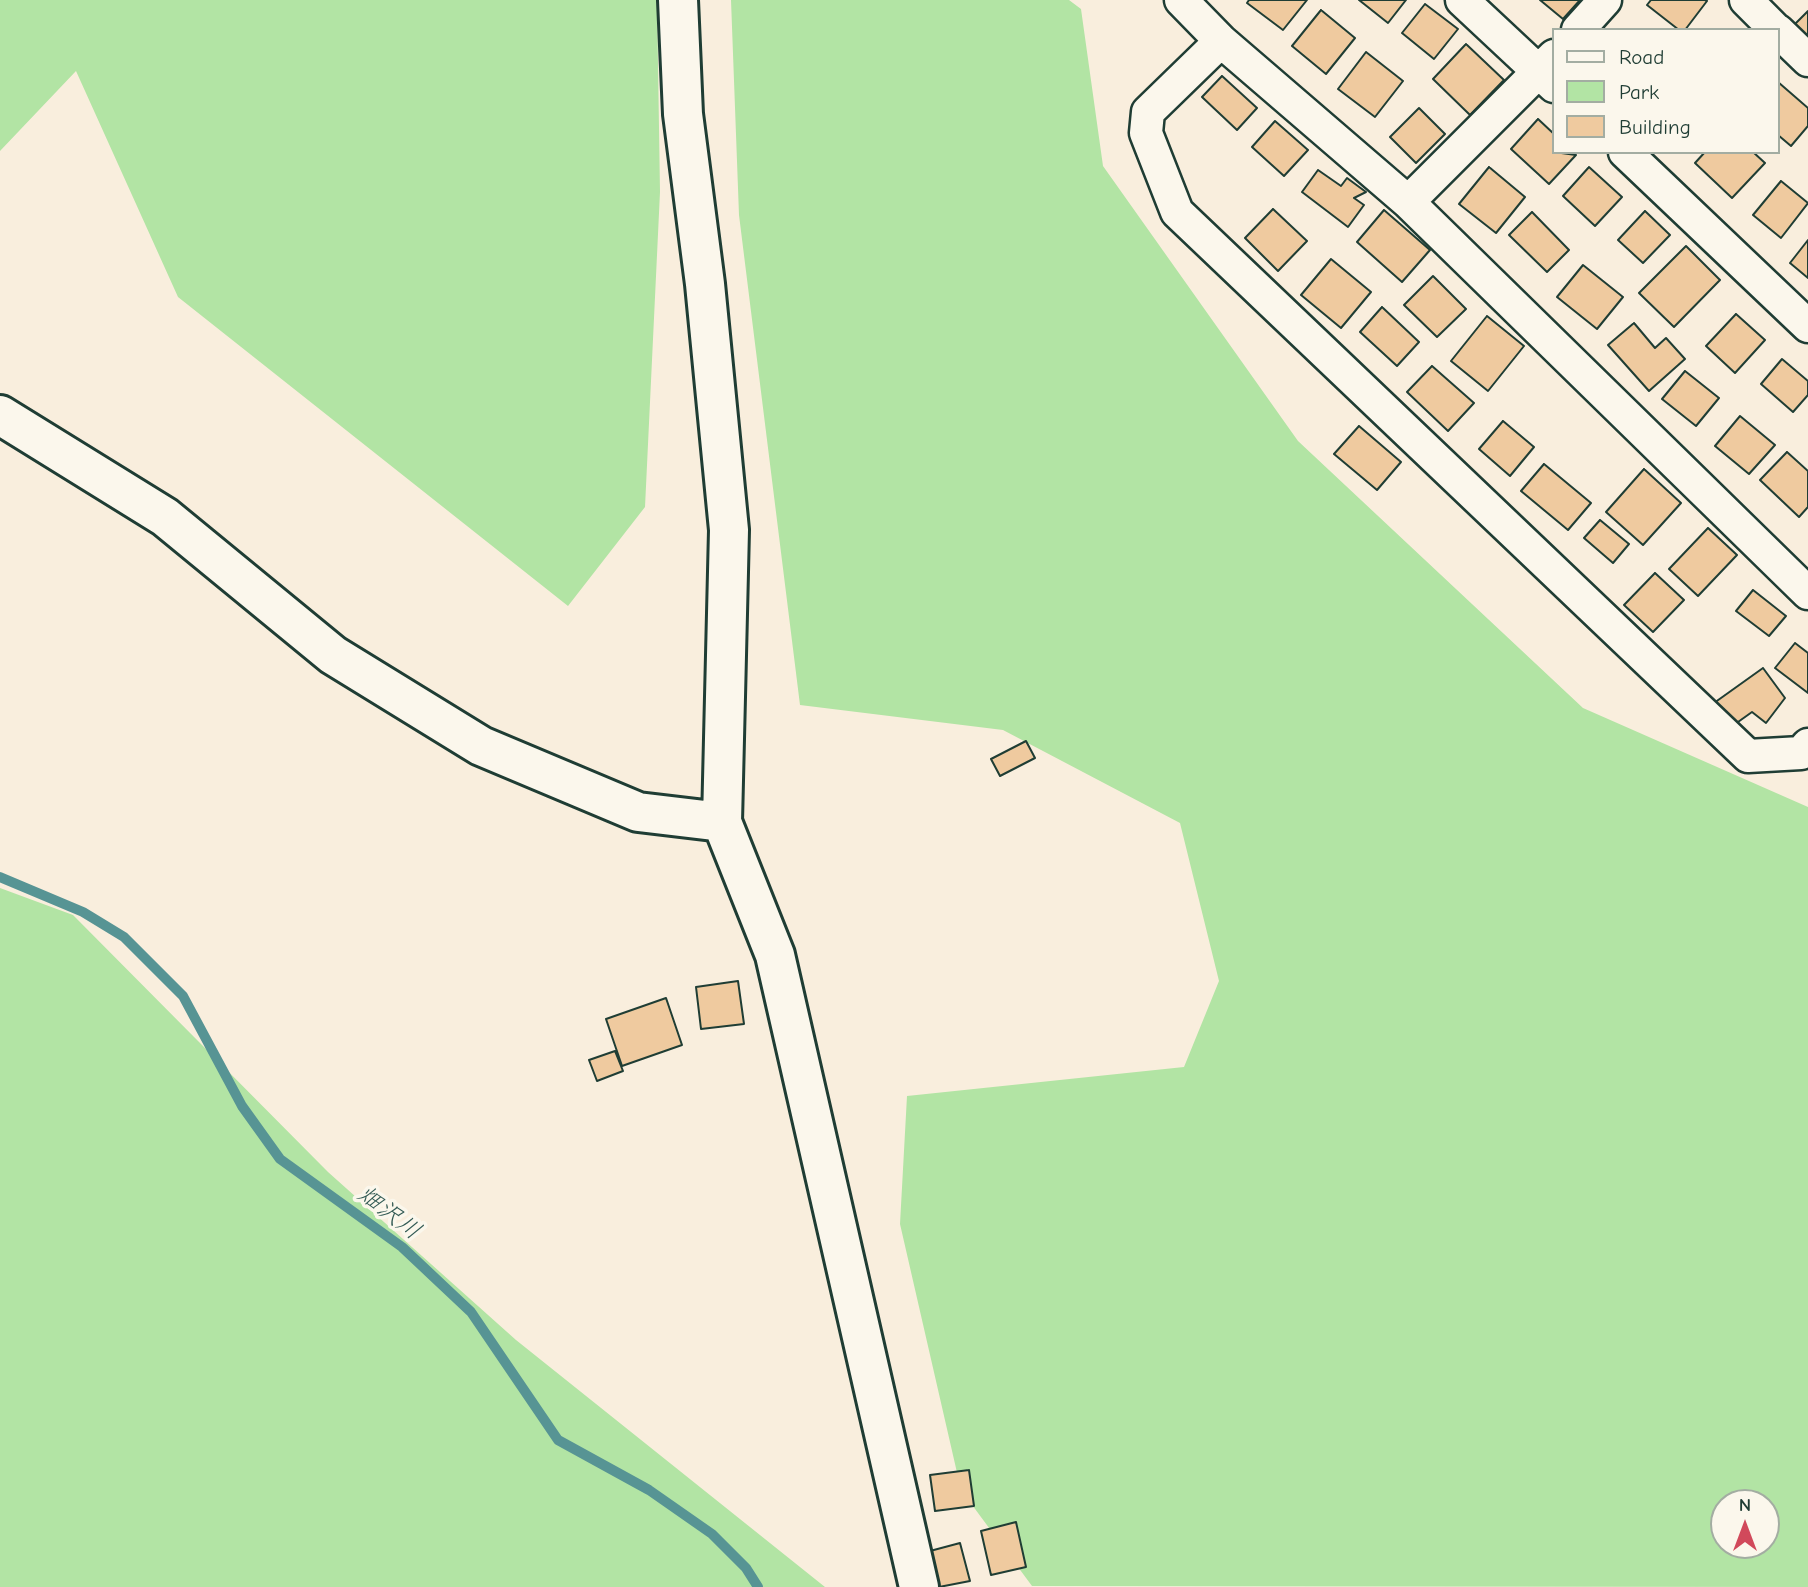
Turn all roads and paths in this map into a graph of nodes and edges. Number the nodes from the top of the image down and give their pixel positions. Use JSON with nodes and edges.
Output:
{"nodes":[{"id":1,"x":678,"y":0,"type":"edge"},
{"id":2,"x":1181,"y":0,"type":"edge"},
{"id":3,"x":1462,"y":0,"type":"edge"},
{"id":4,"x":1605,"y":0,"type":"edge"},
{"id":5,"x":1746,"y":0,"type":"edge"},
{"id":6,"x":1580,"y":28,"type":"edge"},
{"id":7,"x":1774,"y":28,"type":"edge"},
{"id":8,"x":1780,"y":34,"type":"edge"},
{"id":9,"x":1221,"y":41,"type":"junction"},
{"id":10,"x":1808,"y":60,"type":"edge"},
{"id":11,"x":1549,"y":71,"type":"edge"},
{"id":12,"x":1627,"y":154,"type":"edge"},
{"id":13,"x":1408,"y":202,"type":"junction"},
{"id":14,"x":1808,"y":326,"type":"edge"},
{"id":15,"x":0,"y":415,"type":"edge"},
{"id":16,"x":1808,"y":593,"type":"edge"},
{"id":17,"x":1808,"y":745,"type":"edge"},
{"id":18,"x":722,"y":822,"type":"junction"},
{"id":19,"x":919,"y":1587,"type":"edge"}],
"edges":[{"from":1,"to":18,"type":"street"},
{"from":2,"to":9,"type":"street"},
{"from":3,"to":11,"type":"street"},
{"from":4,"to":6,"type":"street"},
{"from":5,"to":7,"type":"street"},
{"from":8,"to":10,"type":"street"},
{"from":9,"to":13,"type":"street"},
{"from":9,"to":17,"type":"street"},
{"from":11,"to":13,"type":"street"},
{"from":12,"to":14,"type":"street"},
{"from":13,"to":16,"type":"street"},
{"from":15,"to":18,"type":"street"},
{"from":18,"to":19,"type":"street"}]}
